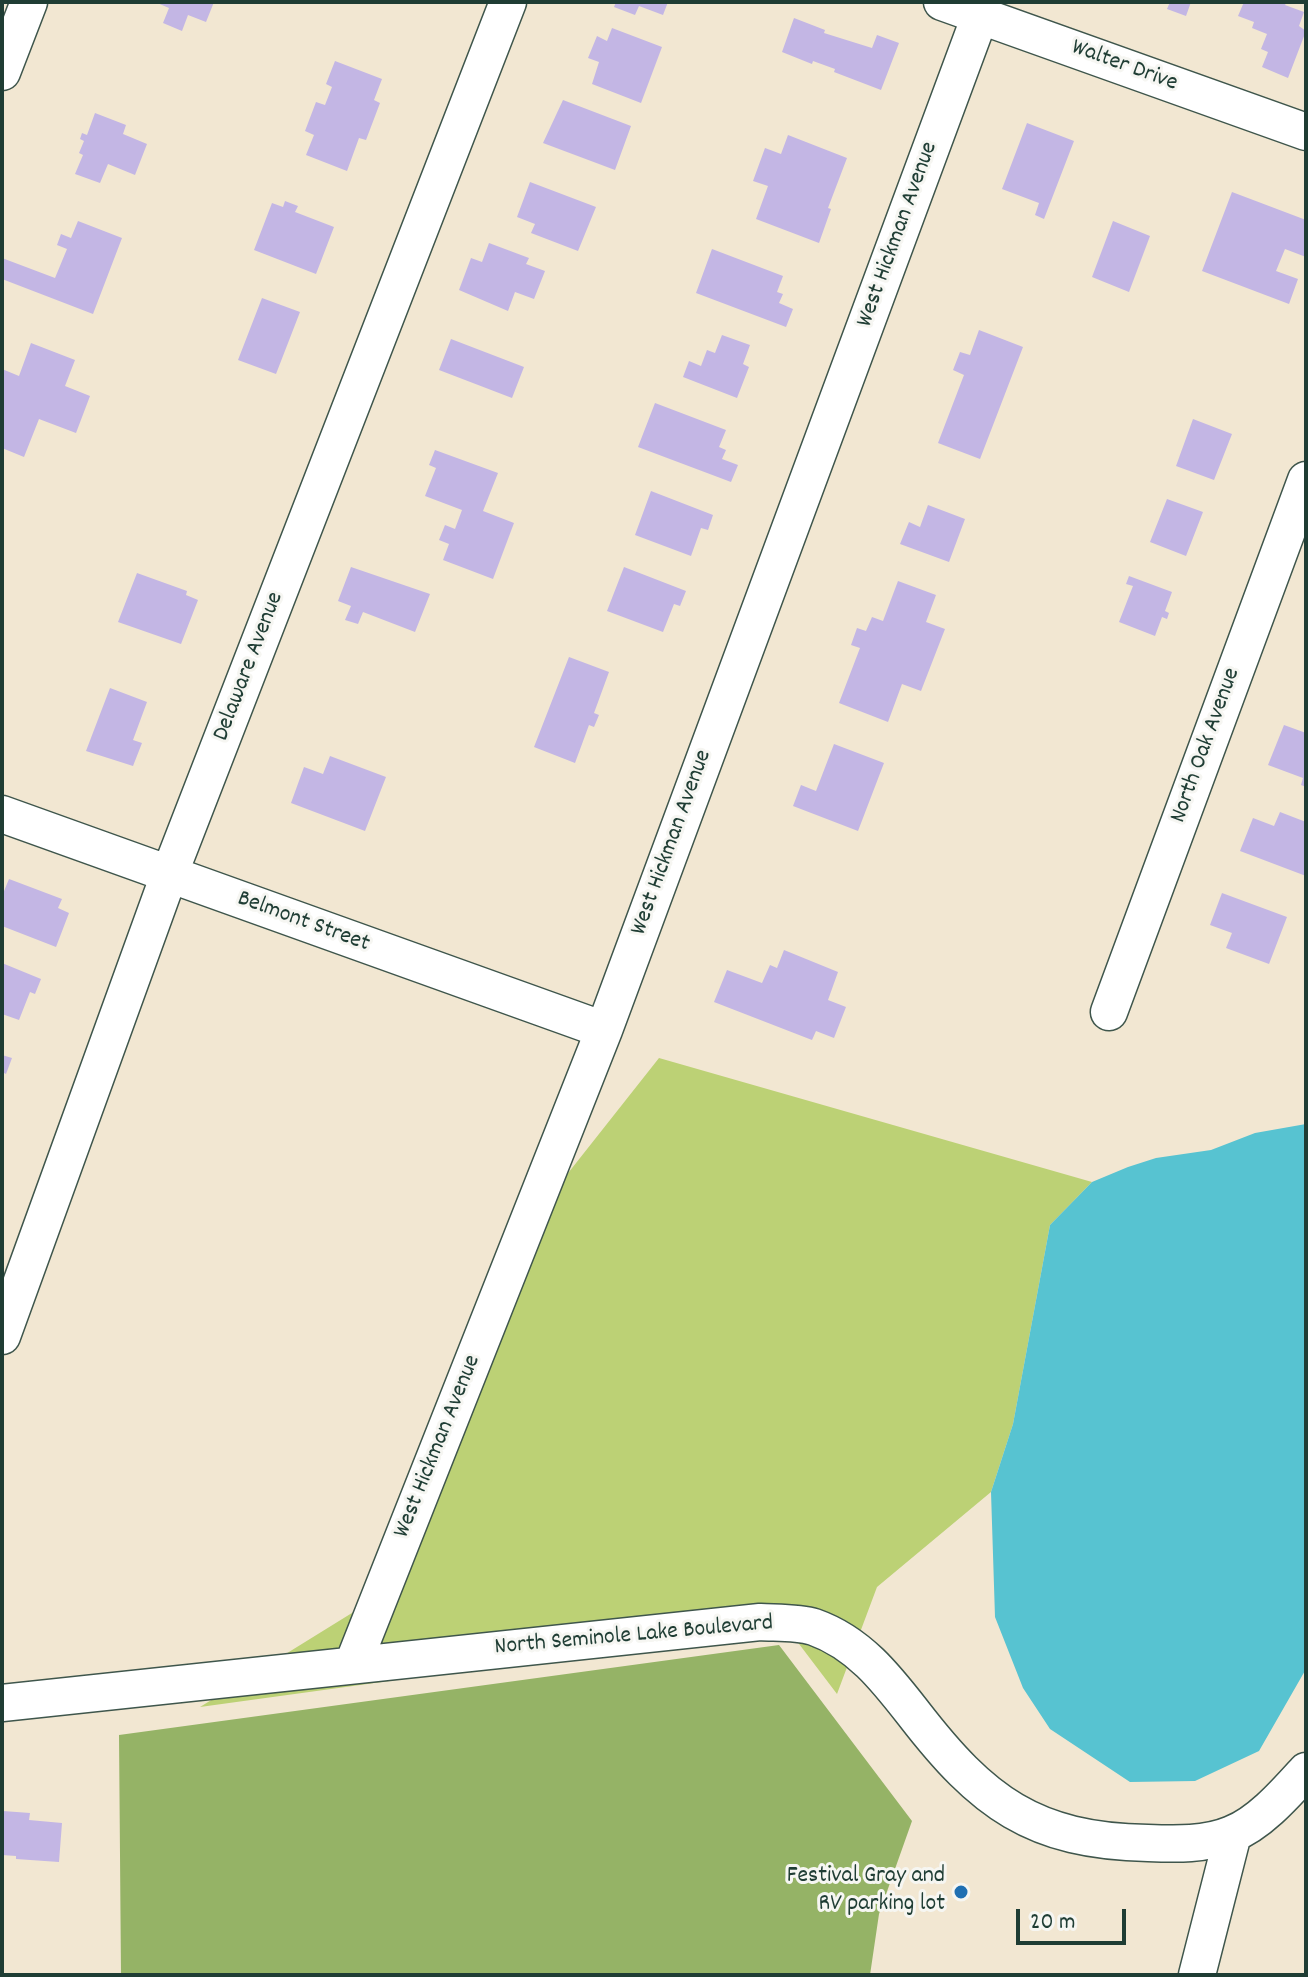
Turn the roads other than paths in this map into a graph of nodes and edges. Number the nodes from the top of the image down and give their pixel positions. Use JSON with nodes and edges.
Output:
{"nodes":[{"id":1,"x":29,"y":2,"type":"edge"},
{"id":2,"x":508,"y":2,"type":"edge"},
{"id":3,"x":942,"y":2,"type":"edge"},
{"id":4,"x":980,"y":16,"type":"junction"},
{"id":5,"x":2,"y":72,"type":"edge"},
{"id":6,"x":1306,"y":132,"type":"edge"},
{"id":7,"x":1306,"y":480,"type":"edge"},
{"id":8,"x":2,"y":814,"type":"edge"},
{"id":9,"x":169,"y":875,"type":"junction"},
{"id":10,"x":1109,"y":1012,"type":"dead end"},
{"id":11,"x":604,"y":1030,"type":"junction"},
{"id":12,"x":2,"y":1336,"type":"edge"},
{"id":13,"x":353,"y":1664,"type":"junction"},
{"id":14,"x":2,"y":1703,"type":"edge"},
{"id":15,"x":1306,"y":1771,"type":"edge"},
{"id":16,"x":1233,"y":1834,"type":"junction"},
{"id":17,"x":1197,"y":1975,"type":"edge"}],
"edges":[{"from":1,"to":5,"type":"street"},
{"from":2,"to":9,"type":"street","name":"Delaware Avenue"},
{"from":3,"to":4,"type":"street","name":"Walter Drive"},
{"from":4,"to":6,"type":"street","name":"Walter Drive"},
{"from":4,"to":11,"type":"street","name":"West Hickman Avenue"},
{"from":7,"to":10,"type":"street","name":"North Oak Avenue"},
{"from":8,"to":9,"type":"street","name":"Belmont Street"},
{"from":9,"to":11,"type":"street","name":"Belmont Street"},
{"from":9,"to":12,"type":"street","name":"Delaware Avenue"},
{"from":11,"to":13,"type":"street","name":"West Hickman Avenue"},
{"from":13,"to":14,"type":"street","name":"North Seminole Lake Boulevard"},
{"from":13,"to":16,"type":"street","name":"North Seminole Lake Boulevard"},
{"from":15,"to":16,"type":"street","name":"North Seminole Lake Boulevard"},
{"from":16,"to":17,"type":"street"}]}
